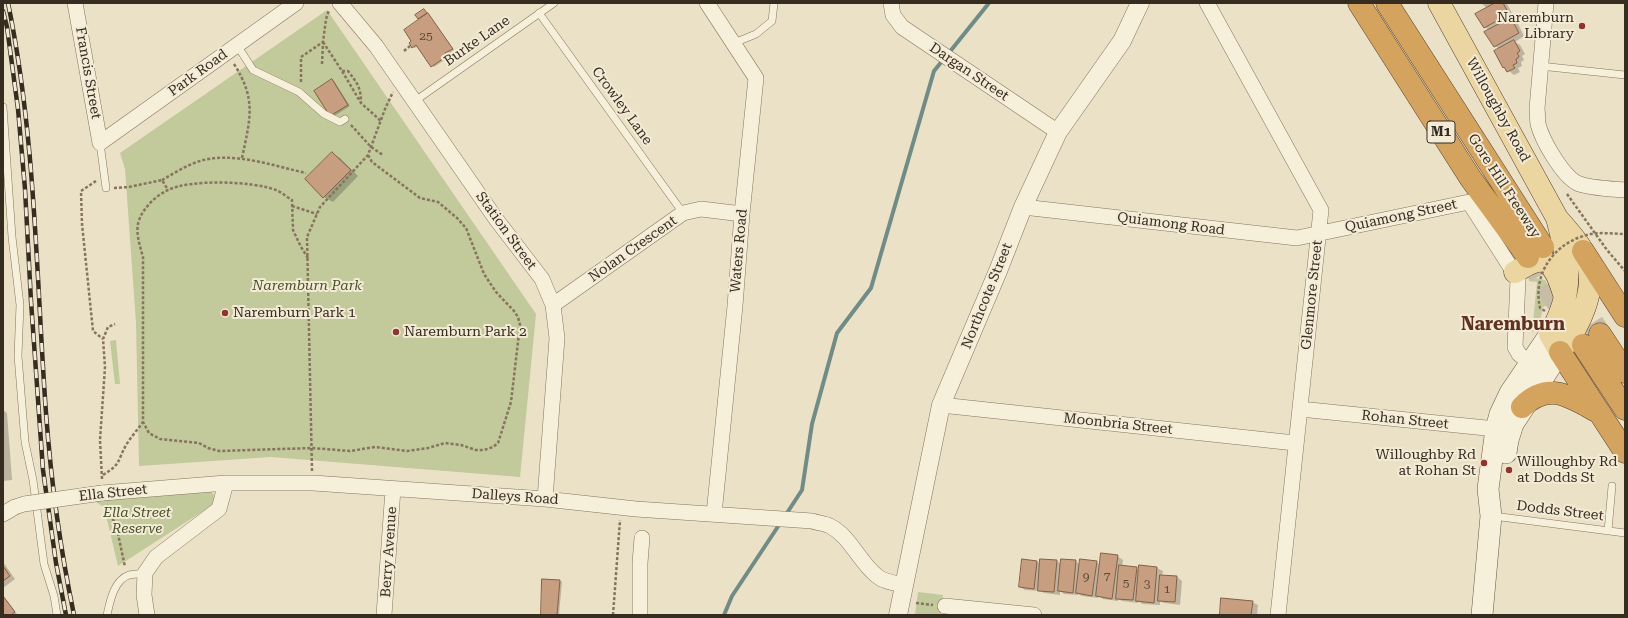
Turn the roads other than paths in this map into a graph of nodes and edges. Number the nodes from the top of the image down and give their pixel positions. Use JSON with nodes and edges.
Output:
{"nodes":[{"id":1,"x":76,"y":3,"type":"edge"},
{"id":2,"x":296,"y":3,"type":"edge"},
{"id":3,"x":554,"y":3,"type":"edge"},
{"id":4,"x":707,"y":3,"type":"edge"},
{"id":5,"x":774,"y":3,"type":"edge"},
{"id":6,"x":891,"y":3,"type":"edge"},
{"id":7,"x":1140,"y":3,"type":"edge"},
{"id":8,"x":1207,"y":3,"type":"edge"},
{"id":9,"x":1359,"y":3,"type":"edge"},
{"id":10,"x":1387,"y":3,"type":"edge"},
{"id":11,"x":1439,"y":3,"type":"edge"},
{"id":12,"x":1546,"y":3,"type":"edge"},
{"id":13,"x":335,"y":5,"type":"edge"},
{"id":14,"x":539,"y":13,"type":"junction"},
{"id":15,"x":734,"y":43,"type":"junction"},
{"id":16,"x":232,"y":49,"type":"junction"},
{"id":17,"x":1540,"y":66,"type":"junction"},
{"id":18,"x":1625,"y":75,"type":"edge"},
{"id":19,"x":415,"y":101,"type":"junction"},
{"id":20,"x":3,"y":107,"type":"edge"},
{"id":21,"x":345,"y":119,"type":"road end"},
{"id":22,"x":1058,"y":132,"type":"junction"},
{"id":23,"x":100,"y":143,"type":"junction"},
{"id":24,"x":106,"y":188,"type":"road end"},
{"id":25,"x":1625,"y":190,"type":"edge"},
{"id":26,"x":1022,"y":207,"type":"junction"},
{"id":27,"x":683,"y":213,"type":"junction"},
{"id":28,"x":742,"y":214,"type":"junction"},
{"id":29,"x":1557,"y":218,"type":"junction"},
{"id":30,"x":1319,"y":234,"type":"junction"},
{"id":31,"x":1583,"y":251,"type":"junction"},
{"id":32,"x":1529,"y":259,"type":"junction"},
{"id":33,"x":1566,"y":297,"type":"junction"},
{"id":34,"x":554,"y":305,"type":"junction"},
{"id":35,"x":1625,"y":316,"type":"edge"},
{"id":36,"x":1555,"y":343,"type":"junction"},
{"id":37,"x":1530,"y":363,"type":"junction"},
{"id":38,"x":1625,"y":372,"type":"edge"},
{"id":39,"x":941,"y":405,"type":"junction"},
{"id":40,"x":1522,"y":407,"type":"junction"},
{"id":41,"x":1300,"y":409,"type":"junction"},
{"id":42,"x":1625,"y":409,"type":"edge"},
{"id":43,"x":1598,"y":411,"type":"junction"},
{"id":44,"x":1503,"y":430,"type":"junction"},
{"id":45,"x":1296,"y":443,"type":"junction"},
{"id":46,"x":1625,"y":452,"type":"edge"},
{"id":47,"x":226,"y":483,"type":"junction"},
{"id":48,"x":1612,"y":486,"type":"dead end"},
{"id":49,"x":393,"y":489,"type":"junction"},
{"id":50,"x":546,"y":499,"type":"junction"},
{"id":51,"x":9,"y":511,"type":"edge"},
{"id":52,"x":714,"y":514,"type":"junction"},
{"id":53,"x":1491,"y":516,"type":"junction"},
{"id":54,"x":1608,"y":531,"type":"junction"},
{"id":55,"x":1625,"y":533,"type":"edge"},
{"id":56,"x":642,"y":538,"type":"dead end"},
{"id":57,"x":145,"y":573,"type":"junction"},
{"id":58,"x":901,"y":600,"type":"edge"},
{"id":59,"x":945,"y":606,"type":"road end"},
{"id":60,"x":57,"y":615,"type":"edge"},
{"id":61,"x":107,"y":615,"type":"edge"},
{"id":62,"x":147,"y":615,"type":"edge"},
{"id":63,"x":384,"y":615,"type":"edge"},
{"id":64,"x":640,"y":615,"type":"edge"},
{"id":65,"x":1034,"y":615,"type":"edge"},
{"id":66,"x":1278,"y":615,"type":"edge"},
{"id":67,"x":1482,"y":615,"type":"edge"}],
"edges":[{"from":1,"to":23,"type":"street","name":"Francis Street"},
{"from":2,"to":16,"type":"street","name":"Park Road"},
{"from":3,"to":14,"type":"lane","name":"Burke Lane"},
{"from":4,"to":15,"type":"street","name":"Waters Road"},
{"from":5,"to":15,"type":"lane"},
{"from":6,"to":22,"type":"street","name":"Dargan Street"},
{"from":7,"to":22,"type":"street","name":"Northcote Street"},
{"from":8,"to":30,"type":"street","name":"Glenmore Street"},
{"from":9,"to":32,"type":"highway","name":"Gore Hill Freeway","number":"M1"},
{"from":10,"to":32,"type":"highway","name":"Gore Hill Freeway","number":"M1"},
{"from":11,"to":29,"type":"main road","name":"Willoughby Road"},
{"from":12,"to":17,"type":"street"},
{"from":13,"to":19,"type":"street","name":"Station Street"},
{"from":14,"to":19,"type":"lane","name":"Burke Lane"},
{"from":14,"to":27,"type":"lane","name":"Crowley Lane"},
{"from":15,"to":28,"type":"street","name":"Waters Road"},
{"from":16,"to":21,"type":"lane"},
{"from":16,"to":23,"type":"street","name":"Park Road"},
{"from":17,"to":18,"type":"lane"},
{"from":17,"to":25,"type":"street"},
{"from":19,"to":34,"type":"street","name":"Station Street"},
{"from":20,"to":60,"type":"lane"},
{"from":22,"to":26,"type":"street","name":"Northcote Street"},
{"from":23,"to":24,"type":"lane"},
{"from":26,"to":30,"type":"street","name":"Quiamong Road"},
{"from":26,"to":39,"type":"street","name":"Northcote Street"},
{"from":27,"to":28,"type":"street","name":"Nolan Crescent"},
{"from":27,"to":34,"type":"street","name":"Nolan Crescent"},
{"from":28,"to":52,"type":"street","name":"Waters Road"},
{"from":29,"to":31,"type":"main road","name":"Willoughby Road"},
{"from":29,"to":33,"type":"main road","name":"Willoughby Road"},
{"from":30,"to":32,"type":"street","name":"Quiamong Street"},
{"from":30,"to":41,"type":"street","name":"Glenmore Street"},
{"from":31,"to":35,"type":"highway"},
{"from":31,"to":36,"type":"main road","name":"Willoughby Road"},
{"from":32,"to":33,"type":"main road"},
{"from":32,"to":37,"type":"street","name":"Quiamong Street"},
{"from":33,"to":36,"type":"main road","name":"Willoughby Road"},
{"from":34,"to":50,"type":"street","name":"Station Street"},
{"from":36,"to":37,"type":"main road","name":"Willoughby Road"},
{"from":36,"to":40,"type":"main road","name":"Willoughby Road"},
{"from":36,"to":43,"type":"highway"},
{"from":37,"to":44,"type":"main road","name":"Willoughby Road"},
{"from":38,"to":42,"type":"highway"},
{"from":39,"to":45,"type":"street","name":"Moonbria Street"},
{"from":39,"to":58,"type":"street","name":"Northcote Street"},
{"from":40,"to":43,"type":"highway"},
{"from":40,"to":44,"type":"main road","name":"Willoughby Road"},
{"from":41,"to":44,"type":"street","name":"Rohan Street"},
{"from":41,"to":45,"type":"street","name":"Glenmore Street"},
{"from":43,"to":46,"type":"highway"},
{"from":44,"to":53,"type":"main road","name":"Willoughby Road"},
{"from":45,"to":66,"type":"street","name":"Glenmore Street"},
{"from":47,"to":49,"type":"street","name":"Dalleys Road"},
{"from":47,"to":51,"type":"street","name":"Ella Street","bridge":true},
{"from":47,"to":57,"type":"street"},
{"from":48,"to":54,"type":"lane"},
{"from":49,"to":50,"type":"street","name":"Dalleys Road"},
{"from":49,"to":63,"type":"street","name":"Berry Avenue"},
{"from":50,"to":52,"type":"street","name":"Dalleys Road"},
{"from":52,"to":58,"type":"street","name":"Dalleys Road"},
{"from":53,"to":54,"type":"lane","name":"Dodds Street"},
{"from":53,"to":67,"type":"main road","name":"Willoughby Road"},
{"from":54,"to":55,"type":"lane","name":"Dodds Street"},
{"from":56,"to":64,"type":"street"},
{"from":57,"to":61,"type":"lane"},
{"from":57,"to":62,"type":"street"},
{"from":59,"to":65,"type":"street"}]}
